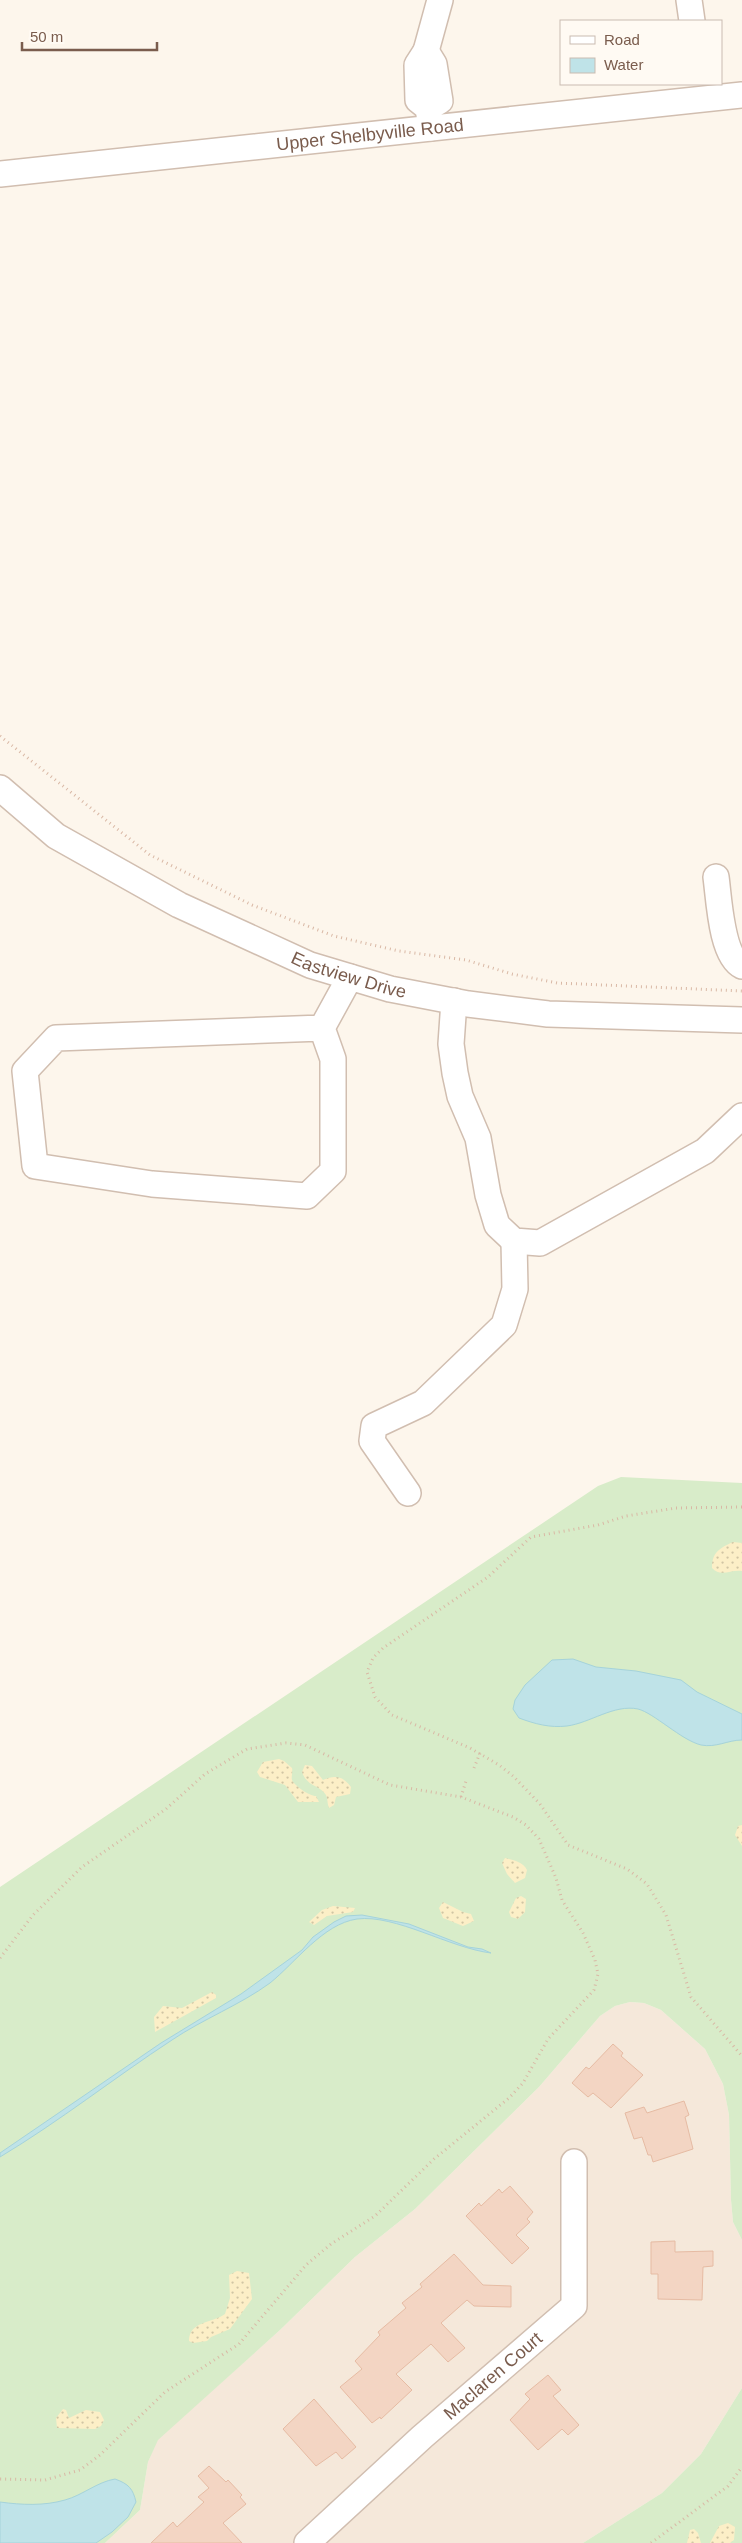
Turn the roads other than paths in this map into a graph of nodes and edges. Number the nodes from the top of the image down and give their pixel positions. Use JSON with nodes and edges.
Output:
{"nodes":[{"id":1,"x":440,"y":0,"type":"edge"},
{"id":2,"x":689,"y":0,"type":"edge"},
{"id":3,"x":692,"y":20,"type":"edge"},
{"id":4,"x":742,"y":96,"type":"edge"},
{"id":5,"x":430,"y":118,"type":"junction"},
{"id":6,"x":0,"y":174,"type":"edge"},
{"id":7,"x":0,"y":788,"type":"edge"},
{"id":8,"x":716,"y":876,"type":"dead end"},
{"id":9,"x":742,"y":966,"type":"edge"},
{"id":10,"x":350,"y":977,"type":"junction"},
{"id":11,"x":454,"y":1001,"type":"junction"},
{"id":12,"x":742,"y":1020,"type":"edge"},
{"id":13,"x":322,"y":1028,"type":"junction"},
{"id":14,"x":742,"y":1116,"type":"edge"},
{"id":15,"x":514,"y":1241,"type":"junction"},
{"id":16,"x":408,"y":1493,"type":"dead end"},
{"id":17,"x":574,"y":2162,"type":"dead end"},
{"id":18,"x":307,"y":2543,"type":"edge"}],
"edges":[{"from":1,"to":5,"type":"street"},
{"from":2,"to":3,"type":"street"},
{"from":4,"to":5,"type":"street","name":"Upper Shelbyville Road"},
{"from":5,"to":6,"type":"street","name":"Upper Shelbyville Road"},
{"from":7,"to":10,"type":"street","name":"Eastview Drive"},
{"from":8,"to":9,"type":"street"},
{"from":10,"to":11,"type":"street","name":"Eastview Drive"},
{"from":10,"to":13,"type":"street"},
{"from":11,"to":12,"type":"street","name":"Eastview Drive"},
{"from":11,"to":15,"type":"street"},
{"from":13,"to":13,"type":"street"},
{"from":14,"to":15,"type":"street"},
{"from":15,"to":16,"type":"street"},
{"from":17,"to":18,"type":"street","name":"Maclaren Court"}]}
